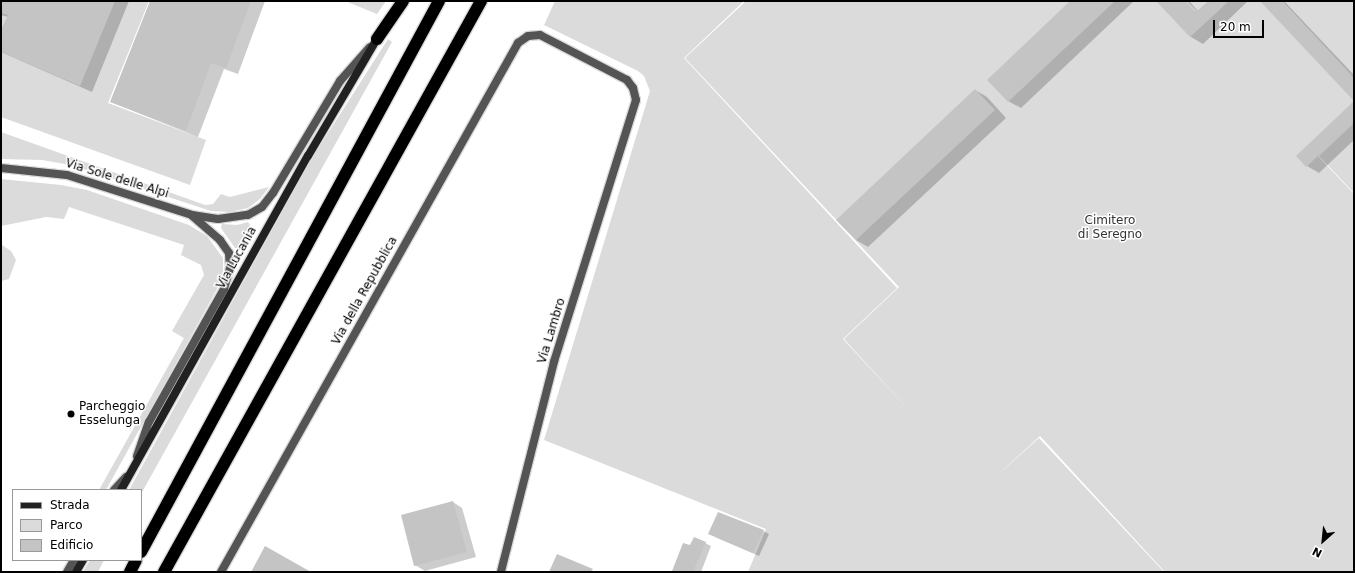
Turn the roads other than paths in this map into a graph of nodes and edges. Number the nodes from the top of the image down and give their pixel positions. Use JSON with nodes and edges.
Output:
{"nodes":[{"id":1,"x":403,"y":1,"type":"edge"},
{"id":2,"x":439,"y":1,"type":"edge"},
{"id":3,"x":481,"y":1,"type":"edge"},
{"id":4,"x":377,"y":39,"type":"junction"},
{"id":5,"x":636,"y":100,"type":"joint"},
{"id":6,"x":1,"y":169,"type":"edge"},
{"id":7,"x":192,"y":215,"type":"junction"},
{"id":8,"x":133,"y":469,"type":"junction"},
{"id":9,"x":115,"y":489,"type":"edge"},
{"id":10,"x":122,"y":489,"type":"edge"},
{"id":11,"x":142,"y":550,"type":"edge"},
{"id":12,"x":73,"y":561,"type":"edge"},
{"id":13,"x":82,"y":561,"type":"edge"},
{"id":14,"x":136,"y":561,"type":"edge"},
{"id":15,"x":67,"y":572,"type":"edge"},
{"id":16,"x":76,"y":572,"type":"edge"},
{"id":17,"x":130,"y":572,"type":"edge"},
{"id":18,"x":164,"y":572,"type":"edge"},
{"id":19,"x":221,"y":572,"type":"edge"},
{"id":20,"x":501,"y":572,"type":"edge"}],
"edges":[{"from":1,"to":4,"type":"highway"},
{"from":2,"to":11,"type":"highway"},
{"from":3,"to":18,"type":"highway"},
{"from":4,"to":7,"type":"street"},
{"from":4,"to":8,"type":"street","name":"Via Lucania"},
{"from":5,"to":19,"type":"street","name":"Via della Repubblica"},
{"from":5,"to":20,"type":"street","name":"Via Lambro"},
{"from":6,"to":7,"type":"street","name":"Via Sole delle Alpi"},
{"from":7,"to":8,"type":"street"},
{"from":8,"to":9,"type":"street"},
{"from":8,"to":10,"type":"street","name":"Via Lucania"},
{"from":12,"to":15,"type":"street"},
{"from":13,"to":16,"type":"street"},
{"from":14,"to":17,"type":"highway"}]}
